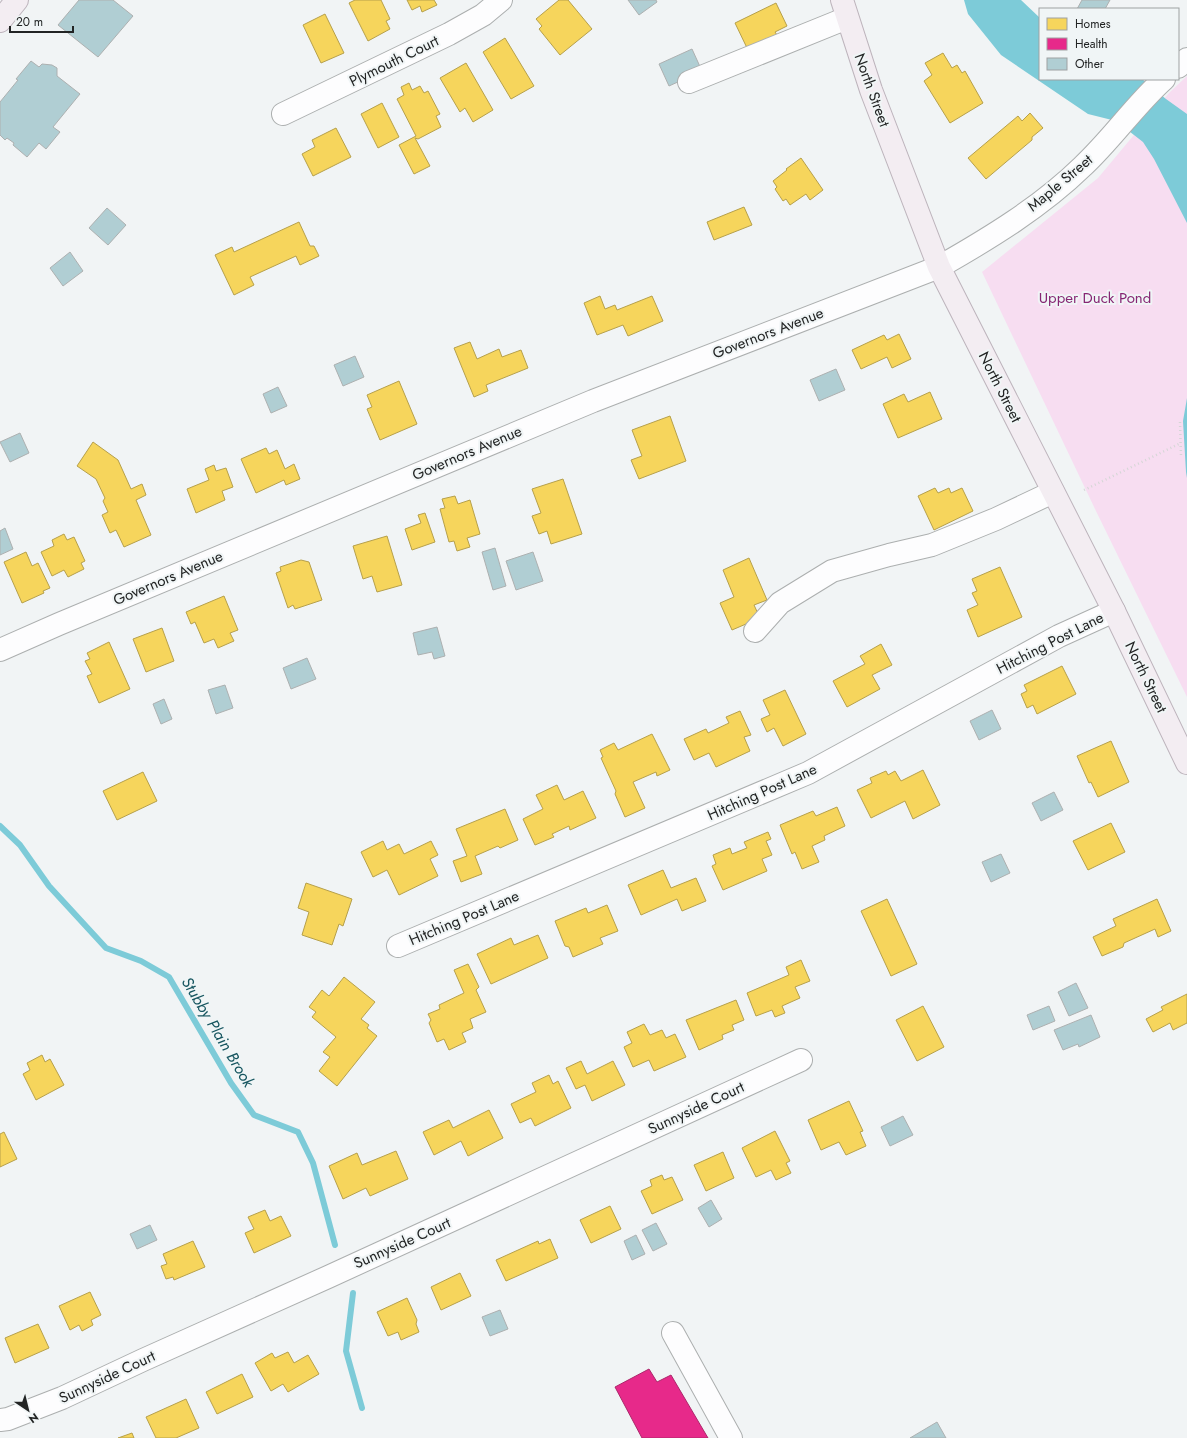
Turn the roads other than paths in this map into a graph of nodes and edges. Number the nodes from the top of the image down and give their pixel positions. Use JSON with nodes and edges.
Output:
{"nodes":[{"id":1,"x":17,"y":0,"type":"edge"},
{"id":2,"x":501,"y":0,"type":"edge"},
{"id":3,"x":845,"y":9,"type":"edge"},
{"id":4,"x":0,"y":21,"type":"edge"},
{"id":5,"x":1187,"y":59,"type":"edge"},
{"id":6,"x":1179,"y":66,"type":"edge"},
{"id":7,"x":689,"y":82,"type":"dead end"},
{"id":8,"x":1161,"y":82,"type":"edge"},
{"id":9,"x":283,"y":114,"type":"dead end"},
{"id":10,"x":939,"y":267,"type":"junction"},
{"id":11,"x":1053,"y":492,"type":"junction"},
{"id":12,"x":1114,"y":611,"type":"junction"},
{"id":13,"x":755,"y":631,"type":"dead end"},
{"id":14,"x":0,"y":650,"type":"edge"},
{"id":15,"x":1187,"y":763,"type":"edge"},
{"id":16,"x":398,"y":946,"type":"dead end"},
{"id":17,"x":801,"y":1060,"type":"dead end"},
{"id":18,"x":673,"y":1333,"type":"dead end"},
{"id":19,"x":0,"y":1420,"type":"edge"},
{"id":20,"x":732,"y":1438,"type":"edge"}],
"edges":[{"from":1,"to":4,"type":"main road"},
{"from":2,"to":9,"type":"street","name":"Plymouth Court"},
{"from":3,"to":7,"type":"street"},
{"from":3,"to":10,"type":"main road","name":"North Street"},
{"from":5,"to":6,"type":"street"},
{"from":8,"to":10,"type":"street","name":"Maple Street"},
{"from":10,"to":11,"type":"main road","name":"North Street"},
{"from":10,"to":14,"type":"street","name":"Governors Avenue"},
{"from":11,"to":12,"type":"main road","name":"North Street"},
{"from":11,"to":13,"type":"street"},
{"from":12,"to":15,"type":"main road","name":"North Street"},
{"from":12,"to":16,"type":"street","name":"Hitching Post Lane"},
{"from":17,"to":19,"type":"street","name":"Sunnyside Court"},
{"from":18,"to":20,"type":"street"}]}
